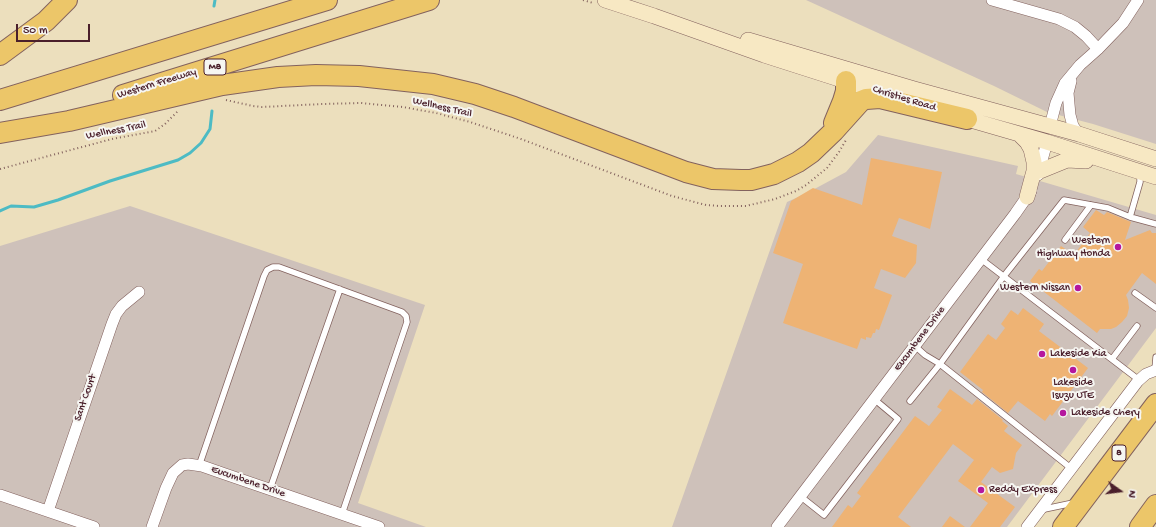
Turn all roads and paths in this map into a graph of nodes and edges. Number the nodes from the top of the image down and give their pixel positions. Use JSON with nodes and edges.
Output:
{"nodes":[{"id":1,"x":67,"y":0,"type":"edge"},
{"id":2,"x":327,"y":0,"type":"edge"},
{"id":3,"x":429,"y":0,"type":"edge"},
{"id":4,"x":605,"y":0,"type":"edge"},
{"id":5,"x":992,"y":0,"type":"edge"},
{"id":6,"x":1138,"y":0,"type":"edge"},
{"id":7,"x":654,"y":16,"type":"junction"},
{"id":8,"x":751,"y":40,"type":"junction"},
{"id":9,"x":1098,"y":49,"type":"junction"},
{"id":10,"x":0,"y":55,"type":"edge"},
{"id":11,"x":1072,"y":76,"type":"junction"},
{"id":12,"x":846,"y":81,"type":"junction"},
{"id":13,"x":0,"y":100,"type":"edge"},
{"id":14,"x":222,"y":100,"type":"dead end"},
{"id":15,"x":181,"y":108,"type":"dead end"},
{"id":16,"x":967,"y":119,"type":"junction"},
{"id":17,"x":1050,"y":126,"type":"junction"},
{"id":18,"x":0,"y":132,"type":"edge"},
{"id":19,"x":1019,"y":134,"type":"junction"},
{"id":20,"x":1079,"y":134,"type":"junction"},
{"id":21,"x":848,"y":137,"type":"dead end"},
{"id":22,"x":822,"y":142,"type":"junction"},
{"id":23,"x":1047,"y":142,"type":"junction"},
{"id":24,"x":1156,"y":159,"type":"edge"},
{"id":25,"x":0,"y":169,"type":"edge"},
{"id":26,"x":1040,"y":170,"type":"junction"},
{"id":27,"x":1140,"y":172,"type":"junction"},
{"id":28,"x":1156,"y":177,"type":"edge"},
{"id":29,"x":1028,"y":197,"type":"junction"},
{"id":30,"x":1092,"y":205,"type":"junction"},
{"id":31,"x":1130,"y":217,"type":"junction"},
{"id":32,"x":1156,"y":224,"type":"edge"},
{"id":33,"x":1065,"y":240,"type":"dead end"},
{"id":34,"x":981,"y":259,"type":"junction"},
{"id":35,"x":1004,"y":276,"type":"junction"},
{"id":36,"x":340,"y":289,"type":"junction"},
{"id":37,"x":139,"y":292,"type":"dead end"},
{"id":38,"x":1135,"y":293,"type":"dead end"},
{"id":39,"x":1156,"y":308,"type":"edge"},
{"id":40,"x":1137,"y":326,"type":"dead end"},
{"id":41,"x":914,"y":346,"type":"junction"},
{"id":42,"x":1156,"y":358,"type":"edge"},
{"id":43,"x":1112,"y":359,"type":"junction"},
{"id":44,"x":940,"y":364,"type":"junction"},
{"id":45,"x":1155,"y":370,"type":"edge"},
{"id":46,"x":1139,"y":380,"type":"junction"},
{"id":47,"x":874,"y":399,"type":"junction"},
{"id":48,"x":910,"y":401,"type":"dead end"},
{"id":49,"x":1156,"y":404,"type":"edge"},
{"id":50,"x":199,"y":466,"type":"junction"},
{"id":51,"x":1072,"y":469,"type":"junction"},
{"id":52,"x":270,"y":489,"type":"junction"},
{"id":53,"x":0,"y":495,"type":"edge"},
{"id":54,"x":800,"y":496,"type":"junction"},
{"id":55,"x":1082,"y":502,"type":"junction"},
{"id":56,"x":1156,"y":505,"type":"edge"},
{"id":57,"x":1040,"y":510,"type":"junction"},
{"id":58,"x":48,"y":511,"type":"junction"},
{"id":59,"x":342,"y":514,"type":"junction"},
{"id":60,"x":94,"y":527,"type":"edge"},
{"id":61,"x":152,"y":527,"type":"edge"},
{"id":62,"x":379,"y":527,"type":"edge"},
{"id":63,"x":777,"y":527,"type":"edge"},
{"id":64,"x":1027,"y":527,"type":"edge"},
{"id":65,"x":1063,"y":527,"type":"edge"},
{"id":66,"x":1140,"y":527,"type":"edge"}],
"edges":[{"from":1,"to":10,"type":"highway"},
{"from":2,"to":13,"type":"highway"},
{"from":3,"to":18,"type":"highway","name":"Western Freeway","number":"M8"},
{"from":4,"to":7,"type":"main road","name":"Christies Road"},
{"from":5,"to":9,"type":"street"},
{"from":6,"to":9,"type":"street"},
{"from":7,"to":8,"type":"main road","name":"Christies Road"},
{"from":7,"to":12,"type":"main road","name":"Christies Road"},
{"from":8,"to":12,"type":"main road"},
{"from":8,"to":17,"type":"main road","name":"Christies Road"},
{"from":9,"to":11,"type":"street"},
{"from":11,"to":17,"type":"street"},
{"from":11,"to":20,"type":"street"},
{"from":12,"to":16,"type":"main road","name":"Christies Road"},
{"from":12,"to":22,"type":"highway"},
{"from":14,"to":21,"type":"path","name":"Wellness Trail"},
{"from":15,"to":25,"type":"path","name":"Wellness Trail"},
{"from":16,"to":19,"type":"main road","name":"Christies Road"},
{"from":16,"to":22,"type":"highway"},
{"from":17,"to":20,"type":"main road","name":"Christies Road"},
{"from":17,"to":23,"type":"main road"},
{"from":18,"to":22,"type":"highway"},
{"from":19,"to":23,"type":"main road","name":"Christies Road"},
{"from":19,"to":29,"type":"main road"},
{"from":20,"to":24,"type":"main road","name":"Christies Road"},
{"from":23,"to":26,"type":"street","name":"Eucumbene Drive"},
{"from":23,"to":27,"type":"main road","name":"Christies Road"},
{"from":26,"to":27,"type":"main road"},
{"from":26,"to":29,"type":"street","name":"Eucumbene Drive"},
{"from":27,"to":28,"type":"main road","name":"Christies Road"},
{"from":27,"to":31,"type":"lane"},
{"from":29,"to":34,"type":"street","name":"Eucumbene Drive"},
{"from":30,"to":31,"type":"lane"},
{"from":30,"to":33,"type":"lane"},
{"from":30,"to":35,"type":"lane"},
{"from":31,"to":32,"type":"lane"},
{"from":34,"to":35,"type":"lane"},
{"from":34,"to":41,"type":"street","name":"Eucumbene Drive"},
{"from":35,"to":43,"type":"lane"},
{"from":35,"to":44,"type":"lane"},
{"from":36,"to":50,"type":"lane"},
{"from":36,"to":52,"type":"lane"},
{"from":36,"to":59,"type":"lane"},
{"from":37,"to":58,"type":"street","name":"Sant Court"},
{"from":38,"to":39,"type":"lane"},
{"from":40,"to":43,"type":"lane"},
{"from":41,"to":44,"type":"lane"},
{"from":41,"to":47,"type":"street","name":"Eucumbene Drive"},
{"from":42,"to":45,"type":"lane"},
{"from":43,"to":46,"type":"lane"},
{"from":44,"to":48,"type":"lane"},
{"from":44,"to":51,"type":"lane"},
{"from":45,"to":46,"type":"street"},
{"from":46,"to":51,"type":"street"},
{"from":47,"to":54,"type":"street","name":"Eucumbene Drive"},
{"from":47,"to":54,"type":"lane"},
{"from":49,"to":55,"type":"highway","number":"8"},
{"from":50,"to":52,"type":"street","name":"Eucumbene Drive"},
{"from":50,"to":61,"type":"street","name":"Eucumbene Drive"},
{"from":51,"to":57,"type":"street"},
{"from":52,"to":59,"type":"street","name":"Eucumbene Drive"},
{"from":53,"to":58,"type":"street"},
{"from":54,"to":63,"type":"street","name":"Eucumbene Drive"},
{"from":55,"to":57,"type":"lane"},
{"from":55,"to":65,"type":"highway","number":"8"},
{"from":56,"to":66,"type":"highway"},
{"from":57,"to":64,"type":"street"},
{"from":58,"to":60,"type":"street"},
{"from":59,"to":62,"type":"street","name":"Eucumbene Drive"}]}
